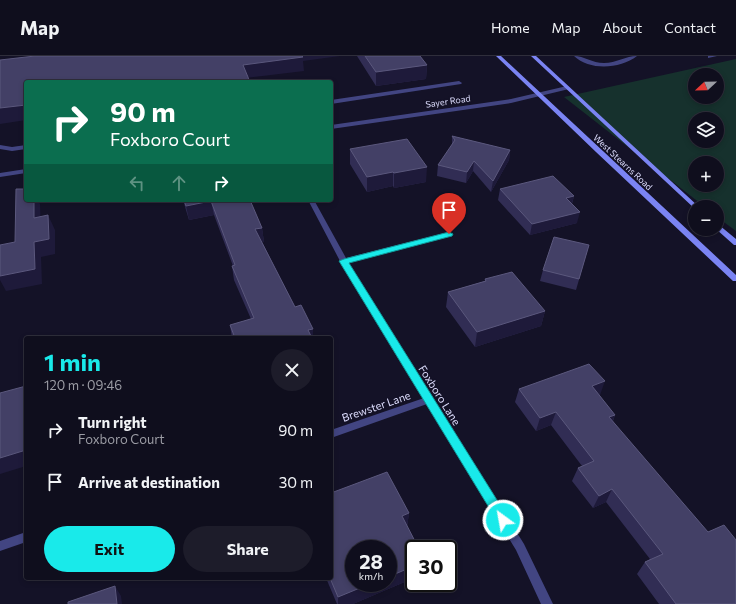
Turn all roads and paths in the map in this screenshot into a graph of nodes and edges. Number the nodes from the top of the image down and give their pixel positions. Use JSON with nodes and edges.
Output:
{"nodes":[{"id":1,"x":498,"y":56,"type":"edge"},
{"id":2,"x":533,"y":56,"type":"edge"},
{"id":3,"x":576,"y":56,"type":"edge"},
{"id":4,"x":635,"y":56,"type":"edge"},
{"id":5,"x":459,"y":82,"type":"dead end"},
{"id":6,"x":567,"y":88,"type":"junction"},
{"id":7,"x":539,"y":95,"type":"junction"},
{"id":8,"x":333,"y":102,"type":"edge"},
{"id":9,"x":333,"y":127,"type":"edge"},
{"id":10,"x":0,"y":147,"type":"edge"},
{"id":11,"x":24,"y":147,"type":"edge"},
{"id":12,"x":24,"y":171,"type":"edge"},
{"id":13,"x":0,"y":175,"type":"edge"},
{"id":14,"x":688,"y":200,"type":"edge"},
{"id":15,"x":312,"y":202,"type":"edge"},
{"id":16,"x":724,"y":232,"type":"edge"},
{"id":17,"x":449,"y":234,"type":"dead end"},
{"id":18,"x":736,"y":243,"type":"edge"},
{"id":19,"x":344,"y":261,"type":"junction"},
{"id":20,"x":736,"y":279,"type":"edge"},
{"id":21,"x":429,"y":400,"type":"junction"},
{"id":22,"x":333,"y":433,"type":"edge"},
{"id":23,"x":24,"y":538,"type":"edge"},
{"id":24,"x":0,"y":546,"type":"edge"},
{"id":25,"x":547,"y":604,"type":"edge"}],
"edges":[{"from":1,"to":7,"type":"main road","name":"West Stearns Road"},
{"from":2,"to":6,"type":"main road","name":"West Stearns Road"},
{"from":3,"to":4,"type":"street"},
{"from":5,"to":8,"type":"street"},
{"from":6,"to":7,"type":"street","name":"Sayer Road"},
{"from":6,"to":14,"type":"main road","name":"West Stearns Road"},
{"from":7,"to":9,"type":"street","name":"Sayer Road"},
{"from":7,"to":20,"type":"main road","name":"West Stearns Road"},
{"from":10,"to":11,"type":"street"},
{"from":12,"to":13,"type":"street"},
{"from":15,"to":19,"type":"street","name":"Foxboro Lane"},
{"from":16,"to":18,"type":"main road"},
{"from":17,"to":19,"type":"street"},
{"from":19,"to":21,"type":"street","name":"Foxboro Lane"},
{"from":21,"to":22,"type":"street","name":"Brewster Lane"},
{"from":21,"to":25,"type":"street","name":"Foxboro Lane"},
{"from":23,"to":24,"type":"street"}]}
